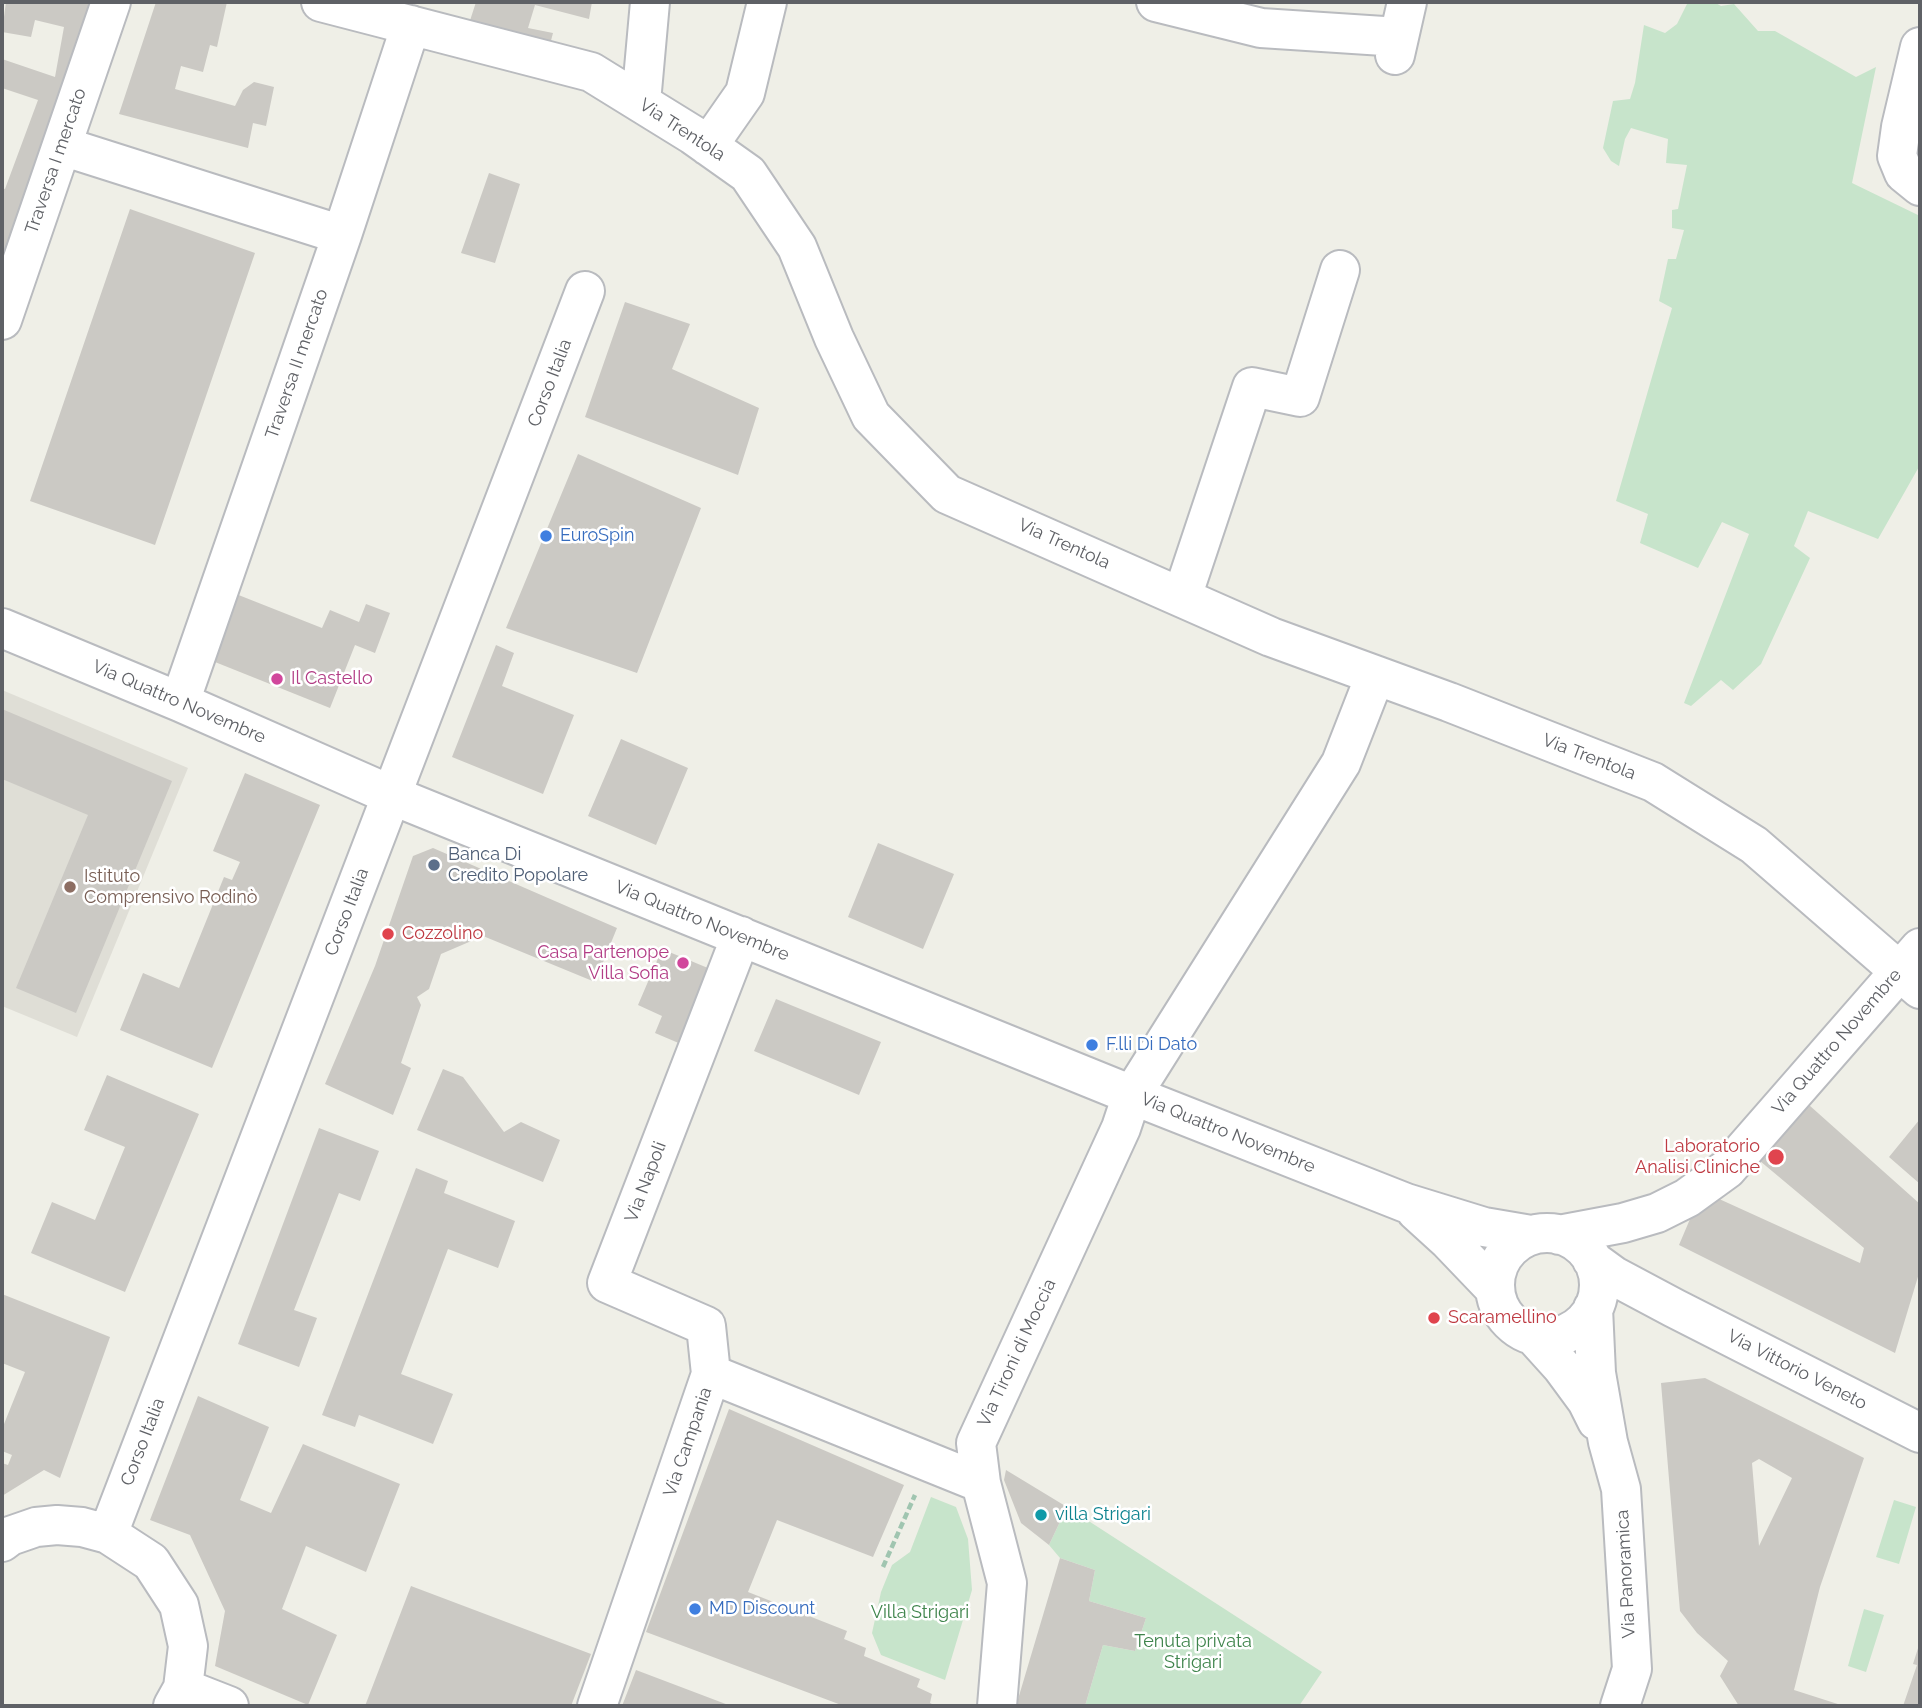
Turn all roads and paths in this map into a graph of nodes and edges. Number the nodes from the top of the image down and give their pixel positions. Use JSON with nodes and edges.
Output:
{"nodes":[{"id":1,"x":111,"y":2,"type":"edge"},
{"id":2,"x":321,"y":2,"type":"edge"},
{"id":3,"x":650,"y":2,"type":"edge"},
{"id":4,"x":767,"y":2,"type":"edge"},
{"id":5,"x":1156,"y":2,"type":"edge"},
{"id":6,"x":411,"y":25,"type":"junction"},
{"id":7,"x":1401,"y":31,"type":"edge"},
{"id":8,"x":1920,"y":47,"type":"edge"},
{"id":9,"x":641,"y":103,"type":"junction"},
{"id":10,"x":62,"y":146,"type":"junction"},
{"id":11,"x":708,"y":146,"type":"junction"},
{"id":12,"x":1920,"y":186,"type":"edge"},
{"id":13,"x":342,"y":236,"type":"junction"},
{"id":14,"x":1340,"y":270,"type":"dead end"},
{"id":15,"x":586,"y":291,"type":"dead end"},
{"id":16,"x":2,"y":320,"type":"edge"},
{"id":17,"x":1182,"y":597,"type":"junction"},
{"id":18,"x":2,"y":628,"type":"edge"},
{"id":19,"x":1375,"y":676,"type":"junction"},
{"id":20,"x":180,"y":702,"type":"junction"},
{"id":21,"x":391,"y":795,"type":"junction"},
{"id":22,"x":741,"y":936,"type":"junction"},
{"id":23,"x":1913,"y":969,"type":"edge"},
{"id":24,"x":1132,"y":1095,"type":"junction"},
{"id":25,"x":1406,"y":1203,"type":"junction"},
{"id":26,"x":1657,"y":1213,"type":"junction"},
{"id":27,"x":1545,"y":1235,"type":"junction"},
{"id":28,"x":1603,"y":1268,"type":"junction"},
{"id":29,"x":1494,"y":1288,"type":"junction"},
{"id":30,"x":1594,"y":1308,"type":"junction"},
{"id":31,"x":1674,"y":1308,"type":"junction"},
{"id":32,"x":1534,"y":1336,"type":"junction"},
{"id":33,"x":711,"y":1374,"type":"junction"},
{"id":34,"x":1920,"y":1433,"type":"edge"},
{"id":35,"x":1608,"y":1442,"type":"junction"},
{"id":36,"x":929,"y":1462,"type":"junction"},
{"id":37,"x":981,"y":1483,"type":"junction"},
{"id":38,"x":108,"y":1534,"type":"junction"},
{"id":39,"x":2,"y":1542,"type":"edge"},
{"id":40,"x":884,"y":1567,"type":"dead end"},
{"id":41,"x":178,"y":1697,"type":"edge"},
{"id":42,"x":229,"y":1706,"type":"edge"},
{"id":43,"x":597,"y":1706,"type":"edge"},
{"id":44,"x":997,"y":1706,"type":"edge"},
{"id":45,"x":1620,"y":1706,"type":"edge"}],
"edges":[{"from":1,"to":10,"type":"street","name":"Traversa I mercato"},
{"from":2,"to":6,"type":"street","name":"Via Trentola"},
{"from":3,"to":9,"type":"street"},
{"from":4,"to":11,"type":"street"},
{"from":5,"to":7,"type":"street"},
{"from":6,"to":9,"type":"street","name":"Via Trentola"},
{"from":6,"to":13,"type":"street","name":"Traversa II mercato"},
{"from":8,"to":12,"type":"street"},
{"from":9,"to":11,"type":"street","name":"Via Trentola"},
{"from":10,"to":13,"type":"street"},
{"from":10,"to":16,"type":"street","name":"Traversa I mercato"},
{"from":11,"to":17,"type":"street","name":"Via Trentola"},
{"from":13,"to":20,"type":"street","name":"Traversa II mercato"},
{"from":14,"to":17,"type":"street"},
{"from":15,"to":21,"type":"street","name":"Corso Italia"},
{"from":17,"to":19,"type":"street","name":"Via Trentola"},
{"from":18,"to":20,"type":"street","name":"Via Quattro Novembre"},
{"from":19,"to":23,"type":"street","name":"Via Trentola"},
{"from":19,"to":24,"type":"street","name":"Via Tironi di Moccia"},
{"from":20,"to":21,"type":"street","name":"Via Quattro Novembre"},
{"from":21,"to":22,"type":"street","name":"Via Quattro Novembre"},
{"from":21,"to":38,"type":"street","name":"Corso Italia"},
{"from":22,"to":24,"type":"street","name":"Via Quattro Novembre"},
{"from":22,"to":33,"type":"street","name":"Via Napoli"},
{"from":23,"to":26,"type":"street","name":"Via Quattro Novembre"},
{"from":24,"to":25,"type":"street","name":"Via Quattro Novembre"},
{"from":24,"to":37,"type":"street","name":"Via Tironi di Moccia"},
{"from":25,"to":27,"type":"street","name":"Via Quattro Novembre"},
{"from":25,"to":29,"type":"street","name":"Via Quattro Novembre"},
{"from":26,"to":27,"type":"street","name":"Via Quattro Novembre"},
{"from":26,"to":28,"type":"street","name":"Via Quattro Novembre"},
{"from":27,"to":28,"type":"street"},
{"from":27,"to":29,"type":"street"},
{"from":28,"to":30,"type":"street"},
{"from":28,"to":31,"type":"street","name":"Via Vittorio Veneto"},
{"from":29,"to":32,"type":"street"},
{"from":30,"to":31,"type":"street","name":"Via Vittorio Veneto"},
{"from":30,"to":32,"type":"street"},
{"from":30,"to":35,"type":"street","name":"Via Panoramica"},
{"from":31,"to":34,"type":"street","name":"Via Vittorio Veneto"},
{"from":32,"to":35,"type":"street","name":"Via Panoramica"},
{"from":33,"to":36,"type":"street","name":"Via Campania"},
{"from":33,"to":43,"type":"street","name":"Via Campania"},
{"from":35,"to":45,"type":"street","name":"Via Panoramica"},
{"from":36,"to":37,"type":"street","name":"Via Campania"},
{"from":36,"to":40,"type":"path"},
{"from":37,"to":44,"type":"street","name":"Via Tironi di Moccia"},
{"from":38,"to":39,"type":"street"},
{"from":38,"to":41,"type":"street"},
{"from":41,"to":42,"type":"street"}]}
